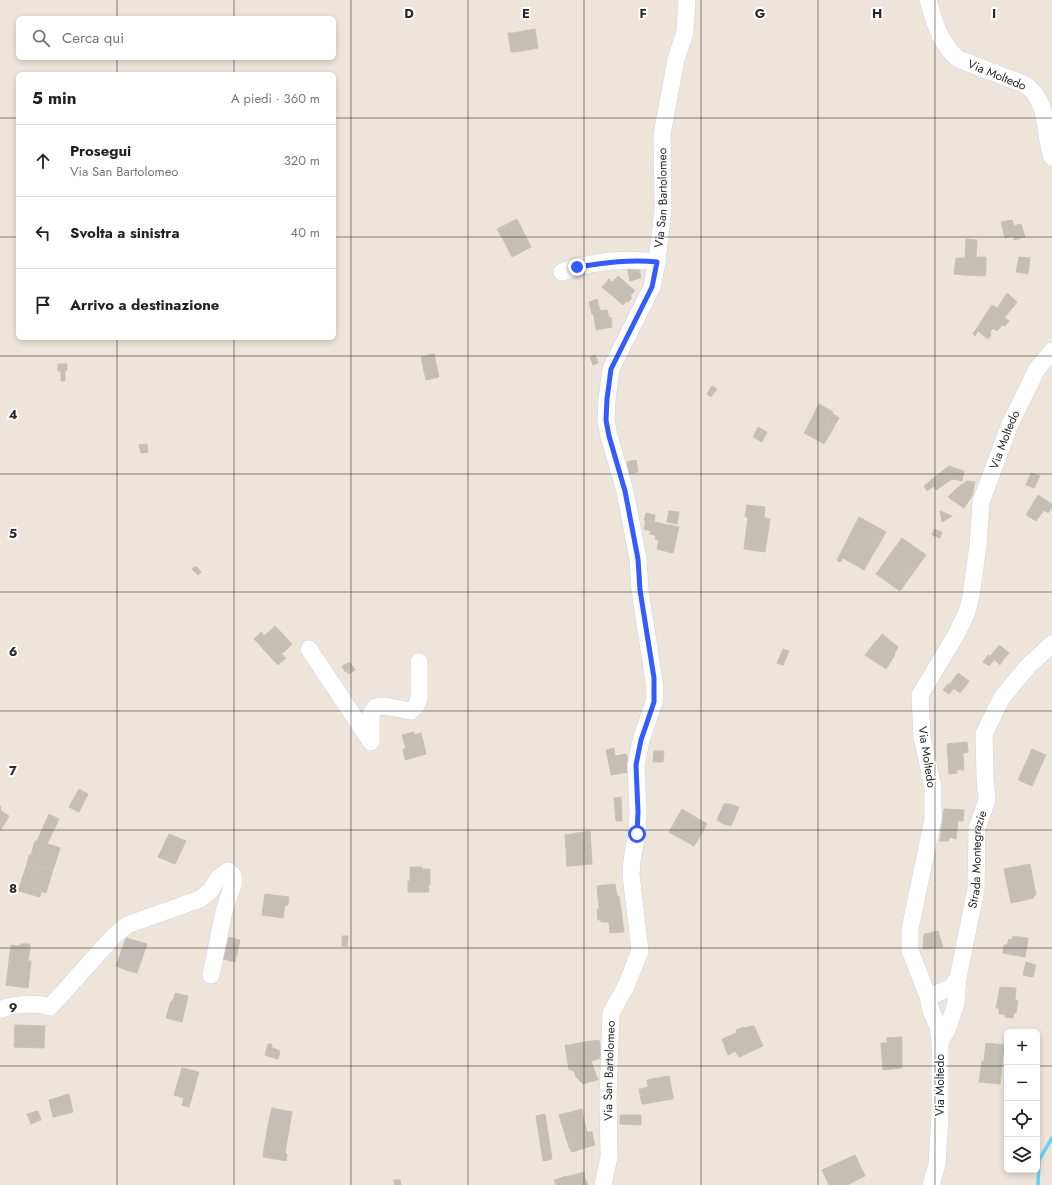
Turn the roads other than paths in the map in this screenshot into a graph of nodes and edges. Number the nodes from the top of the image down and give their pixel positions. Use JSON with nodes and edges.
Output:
{"nodes":[{"id":1,"x":928,"y":0,"type":"edge"},
{"id":2,"x":687,"y":1,"type":"edge"},
{"id":3,"x":1052,"y":157,"type":"edge"},
{"id":4,"x":657,"y":262,"type":"junction"},
{"id":5,"x":562,"y":272,"type":"dead end"},
{"id":6,"x":1052,"y":351,"type":"edge"},
{"id":7,"x":1052,"y":644,"type":"edge"},
{"id":8,"x":309,"y":649,"type":"dead end"},
{"id":9,"x":419,"y":662,"type":"dead end"},
{"id":10,"x":211,"y":975,"type":"dead end"},
{"id":11,"x":958,"y":978,"type":"junction"},
{"id":12,"x":928,"y":997,"type":"junction"},
{"id":13,"x":0,"y":1010,"type":"edge"},
{"id":14,"x":940,"y":1042,"type":"junction"},
{"id":15,"x":603,"y":1185,"type":"edge"},
{"id":16,"x":932,"y":1185,"type":"edge"}],
"edges":[{"from":1,"to":3,"type":"street","name":"Via Moltedo"},
{"from":2,"to":4,"type":"street","name":"Via San Bartolomeo"},
{"from":4,"to":5,"type":"street"},
{"from":4,"to":15,"type":"street","name":"Via San Bartolomeo"},
{"from":6,"to":12,"type":"street","name":"Via Moltedo"},
{"from":7,"to":11,"type":"street","name":"Strada Montegrazie"},
{"from":8,"to":9,"type":"street"},
{"from":10,"to":13,"type":"street"},
{"from":11,"to":12,"type":"street"},
{"from":11,"to":14,"type":"street","name":"Strada Montegrazie"},
{"from":12,"to":14,"type":"street","name":"Via Moltedo"},
{"from":14,"to":16,"type":"street","name":"Via Moltedo"}]}
